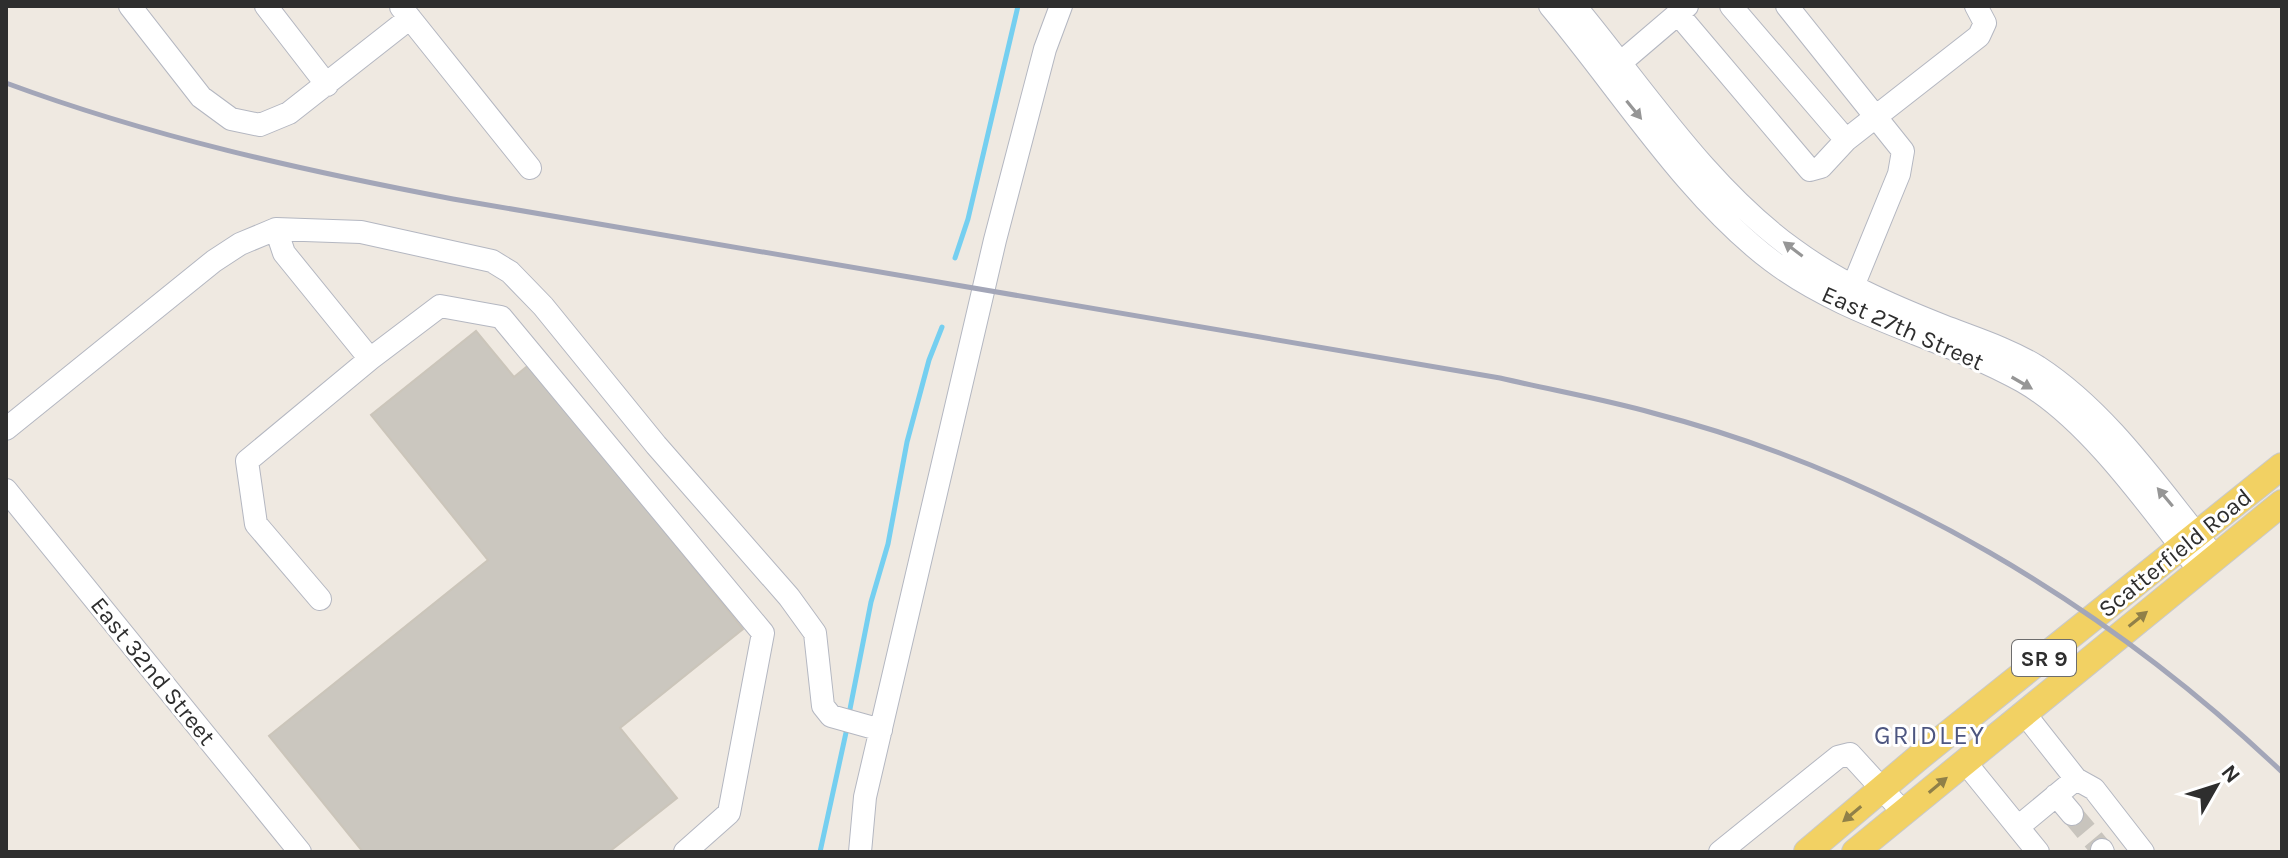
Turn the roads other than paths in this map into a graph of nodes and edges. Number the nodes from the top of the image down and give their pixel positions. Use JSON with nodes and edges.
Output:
{"nodes":[{"id":1,"x":130,"y":6,"type":"edge"},
{"id":2,"x":266,"y":6,"type":"edge"},
{"id":3,"x":1061,"y":6,"type":"edge"},
{"id":4,"x":1550,"y":6,"type":"edge"},
{"id":5,"x":1575,"y":6,"type":"edge"},
{"id":6,"x":1731,"y":6,"type":"edge"},
{"id":7,"x":1787,"y":6,"type":"edge"},
{"id":8,"x":1976,"y":6,"type":"edge"},
{"id":9,"x":1682,"y":10,"type":"edge"},
{"id":10,"x":405,"y":12,"type":"edge"},
{"id":11,"x":1614,"y":68,"type":"junction"},
{"id":12,"x":327,"y":85,"type":"junction"},
{"id":13,"x":1878,"y":119,"type":"junction"},
{"id":14,"x":1846,"y":140,"type":"junction"},
{"id":15,"x":530,"y":168,"type":"dead end"},
{"id":16,"x":276,"y":229,"type":"junction"},
{"id":17,"x":1849,"y":298,"type":"junction"},
{"id":18,"x":370,"y":359,"type":"junction"},
{"id":19,"x":6,"y":429,"type":"edge"},
{"id":20,"x":2282,"y":466,"type":"edge"},
{"id":21,"x":6,"y":490,"type":"edge"},
{"id":22,"x":2282,"y":503,"type":"edge"},
{"id":23,"x":2188,"y":540,"type":"junction"},
{"id":24,"x":2207,"y":564,"type":"junction"},
{"id":25,"x":320,"y":599,"type":"dead end"},
{"id":26,"x":2024,"y":713,"type":"junction"},
{"id":27,"x":881,"y":730,"type":"junction"},
{"id":28,"x":1965,"y":762,"type":"junction"},
{"id":29,"x":2076,"y":779,"type":"junction"},
{"id":30,"x":1883,"y":787,"type":"junction"},
{"id":31,"x":2056,"y":795,"type":"junction"},
{"id":32,"x":1904,"y":813,"type":"junction"},
{"id":33,"x":2072,"y":814,"type":"tunnel mouth"},
{"id":34,"x":2018,"y":827,"type":"junction"},
{"id":35,"x":300,"y":852,"type":"edge"},
{"id":36,"x":685,"y":852,"type":"edge"},
{"id":37,"x":860,"y":852,"type":"edge"},
{"id":38,"x":1720,"y":852,"type":"edge"},
{"id":39,"x":1807,"y":852,"type":"edge"},
{"id":40,"x":1855,"y":852,"type":"edge"},
{"id":41,"x":2038,"y":852,"type":"edge"},
{"id":42,"x":2143,"y":852,"type":"edge"}],
"edges":[{"from":1,"to":12,"type":"street"},
{"from":2,"to":12,"type":"street"},
{"from":3,"to":27,"type":"street"},
{"from":4,"to":11,"type":"street","name":"East 27th Street"},
{"from":5,"to":11,"type":"street","name":"East 27th Street"},
{"from":6,"to":14,"type":"street"},
{"from":7,"to":13,"type":"street"},
{"from":8,"to":13,"type":"street"},
{"from":9,"to":11,"type":"street"},
{"from":9,"to":14,"type":"street"},
{"from":10,"to":12,"type":"street"},
{"from":10,"to":15,"type":"street"},
{"from":11,"to":17,"type":"street","name":"East 27th Street"},
{"from":13,"to":14,"type":"street"},
{"from":13,"to":17,"type":"street"},
{"from":16,"to":18,"type":"street"},
{"from":16,"to":19,"type":"street"},
{"from":16,"to":27,"type":"street"},
{"from":17,"to":23,"type":"street","name":"East 27th Street"},
{"from":18,"to":25,"type":"street"},
{"from":18,"to":36,"type":"street"},
{"from":20,"to":23,"type":"main road","name":"Scatterfield Road","number":"SR 9"},
{"from":21,"to":35,"type":"street","name":"East 32nd Street"},
{"from":22,"to":24,"type":"main road","name":"Scatterfield Road","number":"SR 9"},
{"from":23,"to":24,"type":"street","name":"East 27th Street"},
{"from":23,"to":30,"type":"main road","name":"Scatterfield Road","number":"SR 9"},
{"from":26,"to":24,"type":"main road","name":"Scatterfield Road","number":"SR 9","one_way":true},
{"from":26,"to":28,"type":"main road","name":"Scatterfield Road","number":"SR 9"},
{"from":26,"to":29,"type":"street"},
{"from":27,"to":37,"type":"street"},
{"from":32,"to":28,"type":"main road","name":"Scatterfield Road","number":"SR 9","one_way":true},
{"from":28,"to":34,"type":"street"},
{"from":29,"to":31,"type":"street"},
{"from":29,"to":42,"type":"street"},
{"from":30,"to":32,"type":"street"},
{"from":30,"to":38,"type":"street"},
{"from":30,"to":39,"type":"main road","name":"Scatterfield Road","number":"SR 9","one_way":true},
{"from":31,"to":33,"type":"street"},
{"from":31,"to":34,"type":"street"},
{"from":32,"to":40,"type":"main road","name":"Scatterfield Road","number":"SR 9"},
{"from":34,"to":41,"type":"street"}]}
